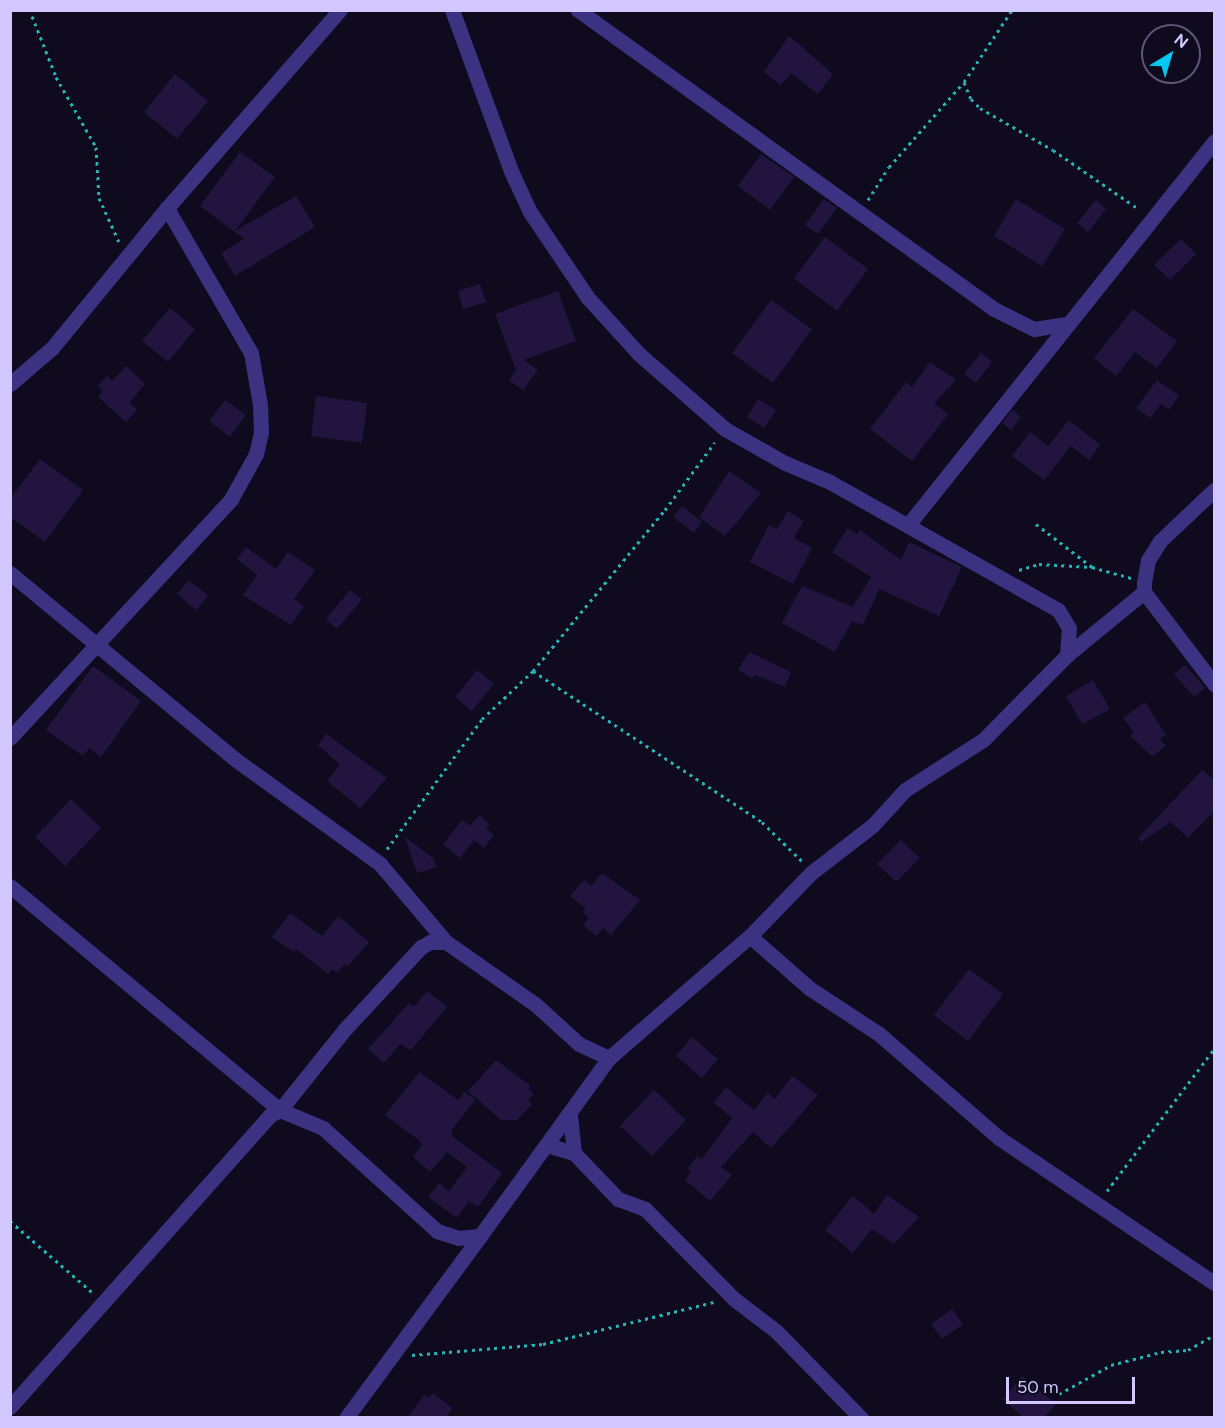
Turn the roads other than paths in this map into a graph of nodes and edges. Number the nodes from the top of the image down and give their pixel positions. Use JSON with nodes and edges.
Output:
{"nodes":[{"id":1,"x":340,"y":10,"type":"edge"},
{"id":2,"x":452,"y":10,"type":"edge"},
{"id":3,"x":578,"y":10,"type":"edge"},
{"id":4,"x":1215,"y":141,"type":"edge"},
{"id":5,"x":167,"y":208,"type":"junction"},
{"id":6,"x":1065,"y":324,"type":"junction"},
{"id":7,"x":10,"y":384,"type":"edge"},
{"id":8,"x":1215,"y":490,"type":"edge"},
{"id":9,"x":908,"y":525,"type":"junction"},
{"id":10,"x":10,"y":573,"type":"edge"},
{"id":11,"x":1144,"y":587,"type":"junction"},
{"id":12,"x":96,"y":646,"type":"junction"},
{"id":13,"x":1067,"y":655,"type":"junction"},
{"id":14,"x":1215,"y":684,"type":"edge"},
{"id":15,"x":10,"y":738,"type":"edge"},
{"id":16,"x":10,"y":886,"type":"edge"},
{"id":17,"x":750,"y":936,"type":"junction"},
{"id":18,"x":446,"y":942,"type":"junction"},
{"id":19,"x":609,"y":1058,"type":"junction"},
{"id":20,"x":280,"y":1110,"type":"junction"},
{"id":21,"x":570,"y":1115,"type":"junction"},
{"id":22,"x":547,"y":1145,"type":"junction"},
{"id":23,"x":574,"y":1153,"type":"junction"},
{"id":24,"x":480,"y":1236,"type":"junction"},
{"id":25,"x":1215,"y":1283,"type":"edge"},
{"id":26,"x":10,"y":1407,"type":"edge"},
{"id":27,"x":346,"y":1418,"type":"edge"},
{"id":28,"x":861,"y":1418,"type":"edge"}],
"edges":[{"from":1,"to":5,"type":"street"},
{"from":2,"to":9,"type":"street"},
{"from":3,"to":6,"type":"street"},
{"from":4,"to":6,"type":"street"},
{"from":5,"to":7,"type":"street"},
{"from":5,"to":12,"type":"street"},
{"from":6,"to":9,"type":"street"},
{"from":8,"to":11,"type":"street"},
{"from":9,"to":13,"type":"street"},
{"from":10,"to":12,"type":"street"},
{"from":11,"to":13,"type":"street"},
{"from":11,"to":14,"type":"street"},
{"from":12,"to":15,"type":"street"},
{"from":12,"to":18,"type":"street"},
{"from":13,"to":17,"type":"street"},
{"from":16,"to":20,"type":"street"},
{"from":17,"to":19,"type":"street"},
{"from":17,"to":25,"type":"street"},
{"from":18,"to":19,"type":"street"},
{"from":18,"to":20,"type":"street"},
{"from":19,"to":21,"type":"street"},
{"from":20,"to":24,"type":"street"},
{"from":20,"to":26,"type":"street"},
{"from":21,"to":22,"type":"street"},
{"from":21,"to":23,"type":"street"},
{"from":22,"to":23,"type":"street"},
{"from":22,"to":24,"type":"street"},
{"from":23,"to":28,"type":"street"},
{"from":24,"to":27,"type":"street"}]}
